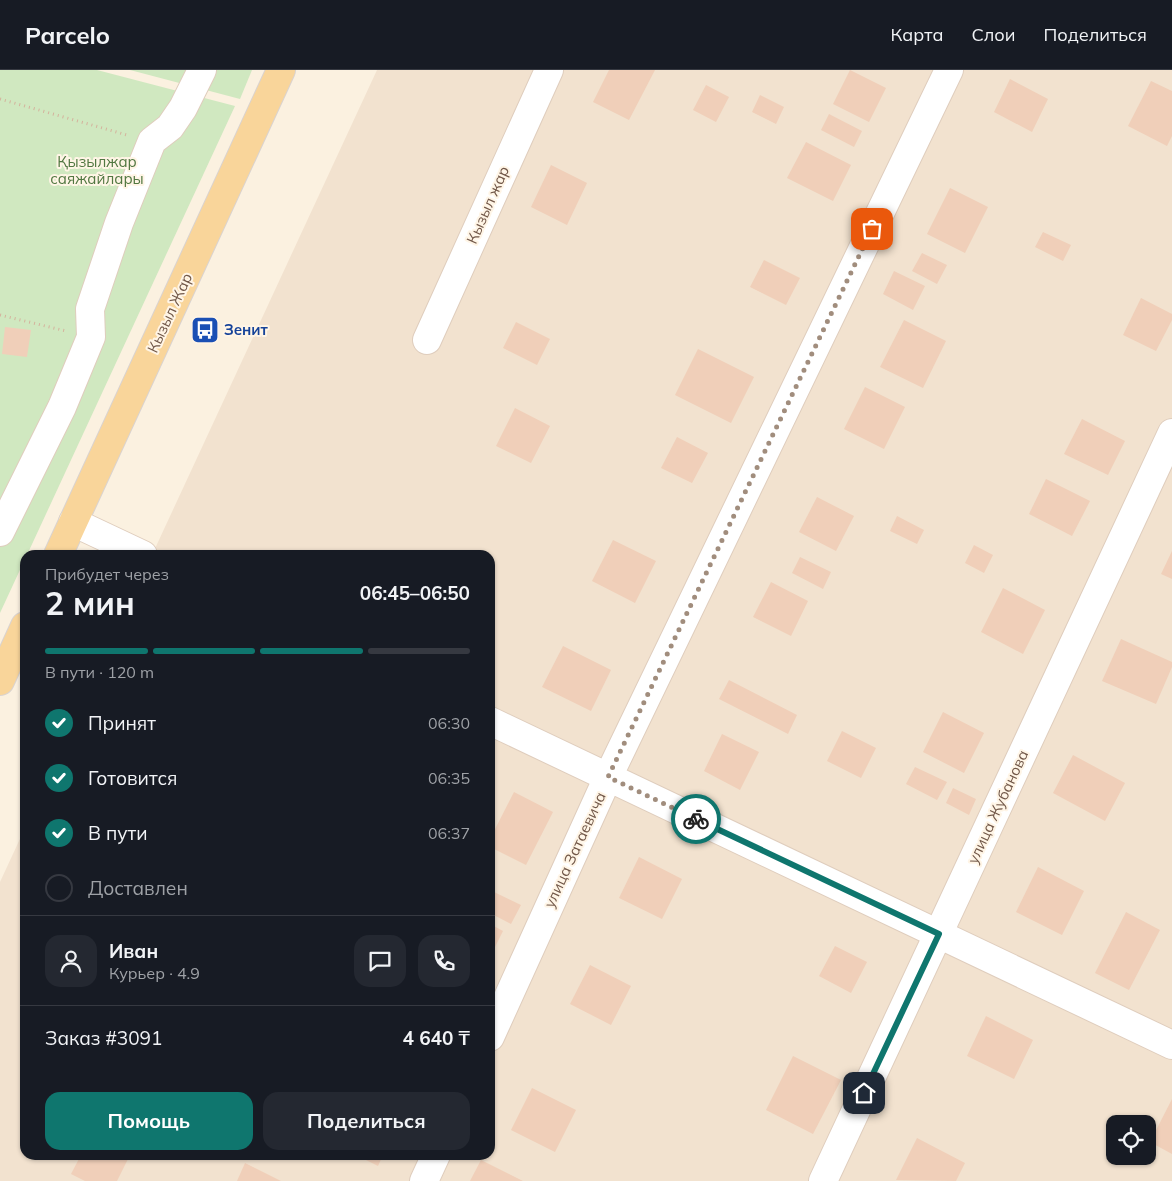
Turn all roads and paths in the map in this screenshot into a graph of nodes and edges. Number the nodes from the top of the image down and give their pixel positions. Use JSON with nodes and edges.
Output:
{"nodes":[{"id":1,"x":202,"y":70,"type":"edge"},
{"id":2,"x":281,"y":70,"type":"edge"},
{"id":3,"x":549,"y":70,"type":"edge"},
{"id":4,"x":949,"y":70,"type":"edge"},
{"id":5,"x":0,"y":99,"type":"edge"},
{"id":6,"x":152,"y":141,"type":"junction"},
{"id":7,"x":427,"y":340,"type":"dead end"},
{"id":8,"x":1172,"y":433,"type":"edge"},
{"id":9,"x":73,"y":522,"type":"junction"},
{"id":10,"x":0,"y":532,"type":"edge"},
{"id":11,"x":60,"y":550,"type":"edge"},
{"id":12,"x":132,"y":550,"type":"edge"},
{"id":13,"x":20,"y":637,"type":"edge"},
{"id":14,"x":0,"y":680,"type":"edge"},
{"id":15,"x":495,"y":723,"type":"edge"},
{"id":16,"x":608,"y":777,"type":"junction"},
{"id":17,"x":939,"y":934,"type":"junction"},
{"id":18,"x":495,"y":1026,"type":"edge"},
{"id":19,"x":1172,"y":1045,"type":"edge"},
{"id":20,"x":434,"y":1160,"type":"edge"},
{"id":21,"x":424,"y":1181,"type":"edge"},
{"id":22,"x":823,"y":1181,"type":"edge"}],
"edges":[{"from":1,"to":6,"type":"street"},
{"from":2,"to":9,"type":"main road","name":"Кызыл Жар"},
{"from":3,"to":7,"type":"street","name":"Кызыл жар"},
{"from":4,"to":16,"type":"street","name":"улица Затаевича"},
{"from":5,"to":6,"type":"path"},
{"from":6,"to":10,"type":"street"},
{"from":8,"to":17,"type":"street","name":"улица Жубанова"},
{"from":9,"to":11,"type":"main road","name":"Кызыл Жар"},
{"from":9,"to":12,"type":"street"},
{"from":13,"to":14,"type":"main road"},
{"from":15,"to":16,"type":"street"},
{"from":16,"to":17,"type":"street"},
{"from":16,"to":18,"type":"street","name":"улица Затаевича"},
{"from":17,"to":19,"type":"street"},
{"from":17,"to":22,"type":"street","name":"улица Жубанова"},
{"from":20,"to":21,"type":"street"}]}
